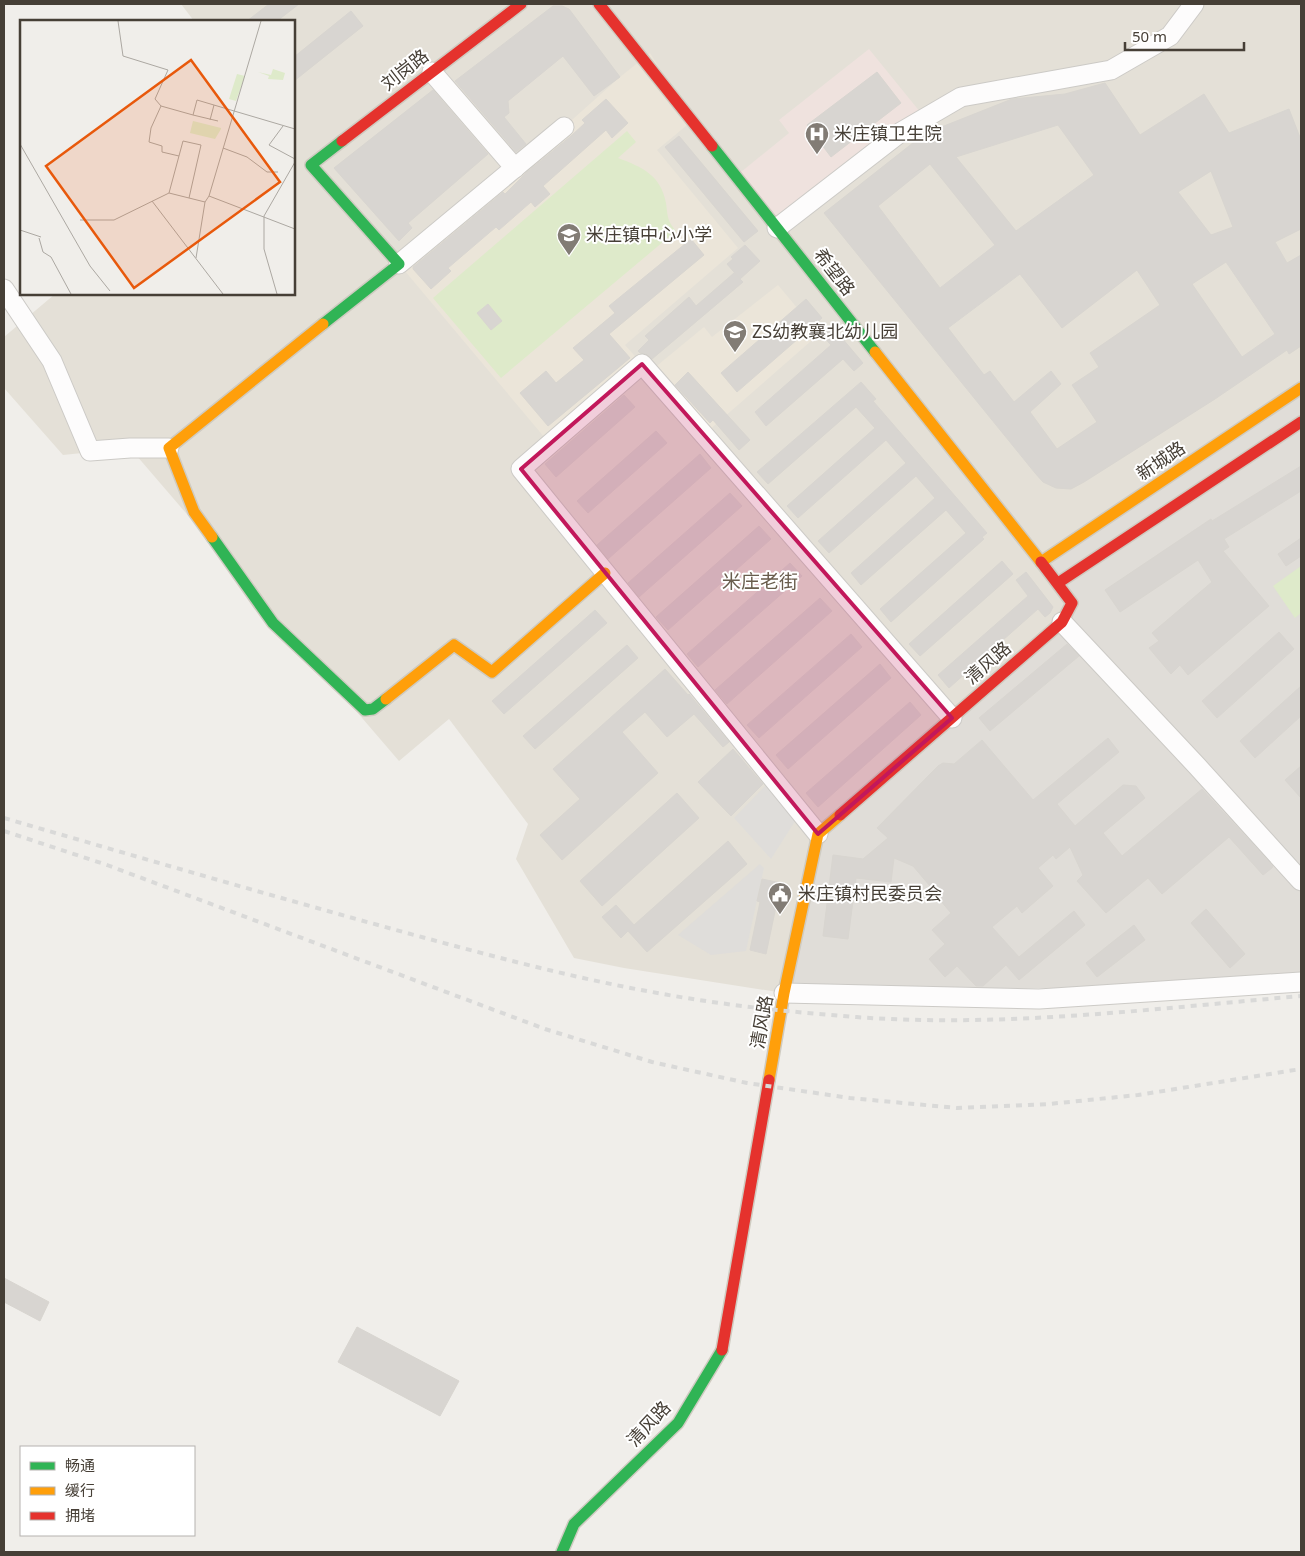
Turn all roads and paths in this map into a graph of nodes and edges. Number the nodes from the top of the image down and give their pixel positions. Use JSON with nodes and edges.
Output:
{"nodes":[{"id":1,"x":521,"y":4,"type":"edge"},
{"id":2,"x":599,"y":4,"type":"edge"},
{"id":3,"x":1194,"y":4,"type":"edge"},
{"id":4,"x":432,"y":72,"type":"junction"},
{"id":5,"x":564,"y":127,"type":"dead end"},
{"id":6,"x":515,"y":168,"type":"junction"},
{"id":7,"x":777,"y":228,"type":"junction"},
{"id":8,"x":399,"y":264,"type":"junction"},
{"id":9,"x":4,"y":289,"type":"edge"},
{"id":10,"x":1301,"y":388,"type":"edge"},
{"id":11,"x":1301,"y":422,"type":"edge"},
{"id":12,"x":169,"y":448,"type":"junction"},
{"id":13,"x":1041,"y":562,"type":"junction"},
{"id":14,"x":605,"y":573,"type":"junction"},
{"id":15,"x":1058,"y":583,"type":"junction"},
{"id":16,"x":1062,"y":622,"type":"junction"},
{"id":17,"x":952,"y":718,"type":"junction"},
{"id":18,"x":818,"y":834,"type":"junction"},
{"id":19,"x":1301,"y":881,"type":"edge"},
{"id":20,"x":1301,"y":982,"type":"edge"},
{"id":21,"x":784,"y":993,"type":"junction"},
{"id":22,"x":562,"y":1552,"type":"edge"}],
"edges":[{"from":1,"to":4,"type":"street","name":"刘岗路"},
{"from":2,"to":7,"type":"street","name":"希望路"},
{"from":3,"to":7,"type":"street"},
{"from":4,"to":6,"type":"street"},
{"from":4,"to":8,"type":"street","name":"刘岗路"},
{"from":5,"to":6,"type":"street"},
{"from":6,"to":8,"type":"street"},
{"from":7,"to":13,"type":"street","name":"希望路"},
{"from":8,"to":12,"type":"street"},
{"from":9,"to":12,"type":"street"},
{"from":10,"to":13,"type":"street","name":"新城路"},
{"from":11,"to":15,"type":"street"},
{"from":12,"to":14,"type":"street"},
{"from":13,"to":15,"type":"street","name":"清风路"},
{"from":14,"to":17,"type":"street"},
{"from":14,"to":18,"type":"street"},
{"from":15,"to":16,"type":"street","name":"清风路"},
{"from":16,"to":17,"type":"street","name":"清风路"},
{"from":16,"to":19,"type":"street"},
{"from":17,"to":18,"type":"street","name":"清风路"},
{"from":18,"to":21,"type":"street","name":"清风路"},
{"from":20,"to":21,"type":"street"},
{"from":21,"to":22,"type":"street","name":"清风路"}]}
